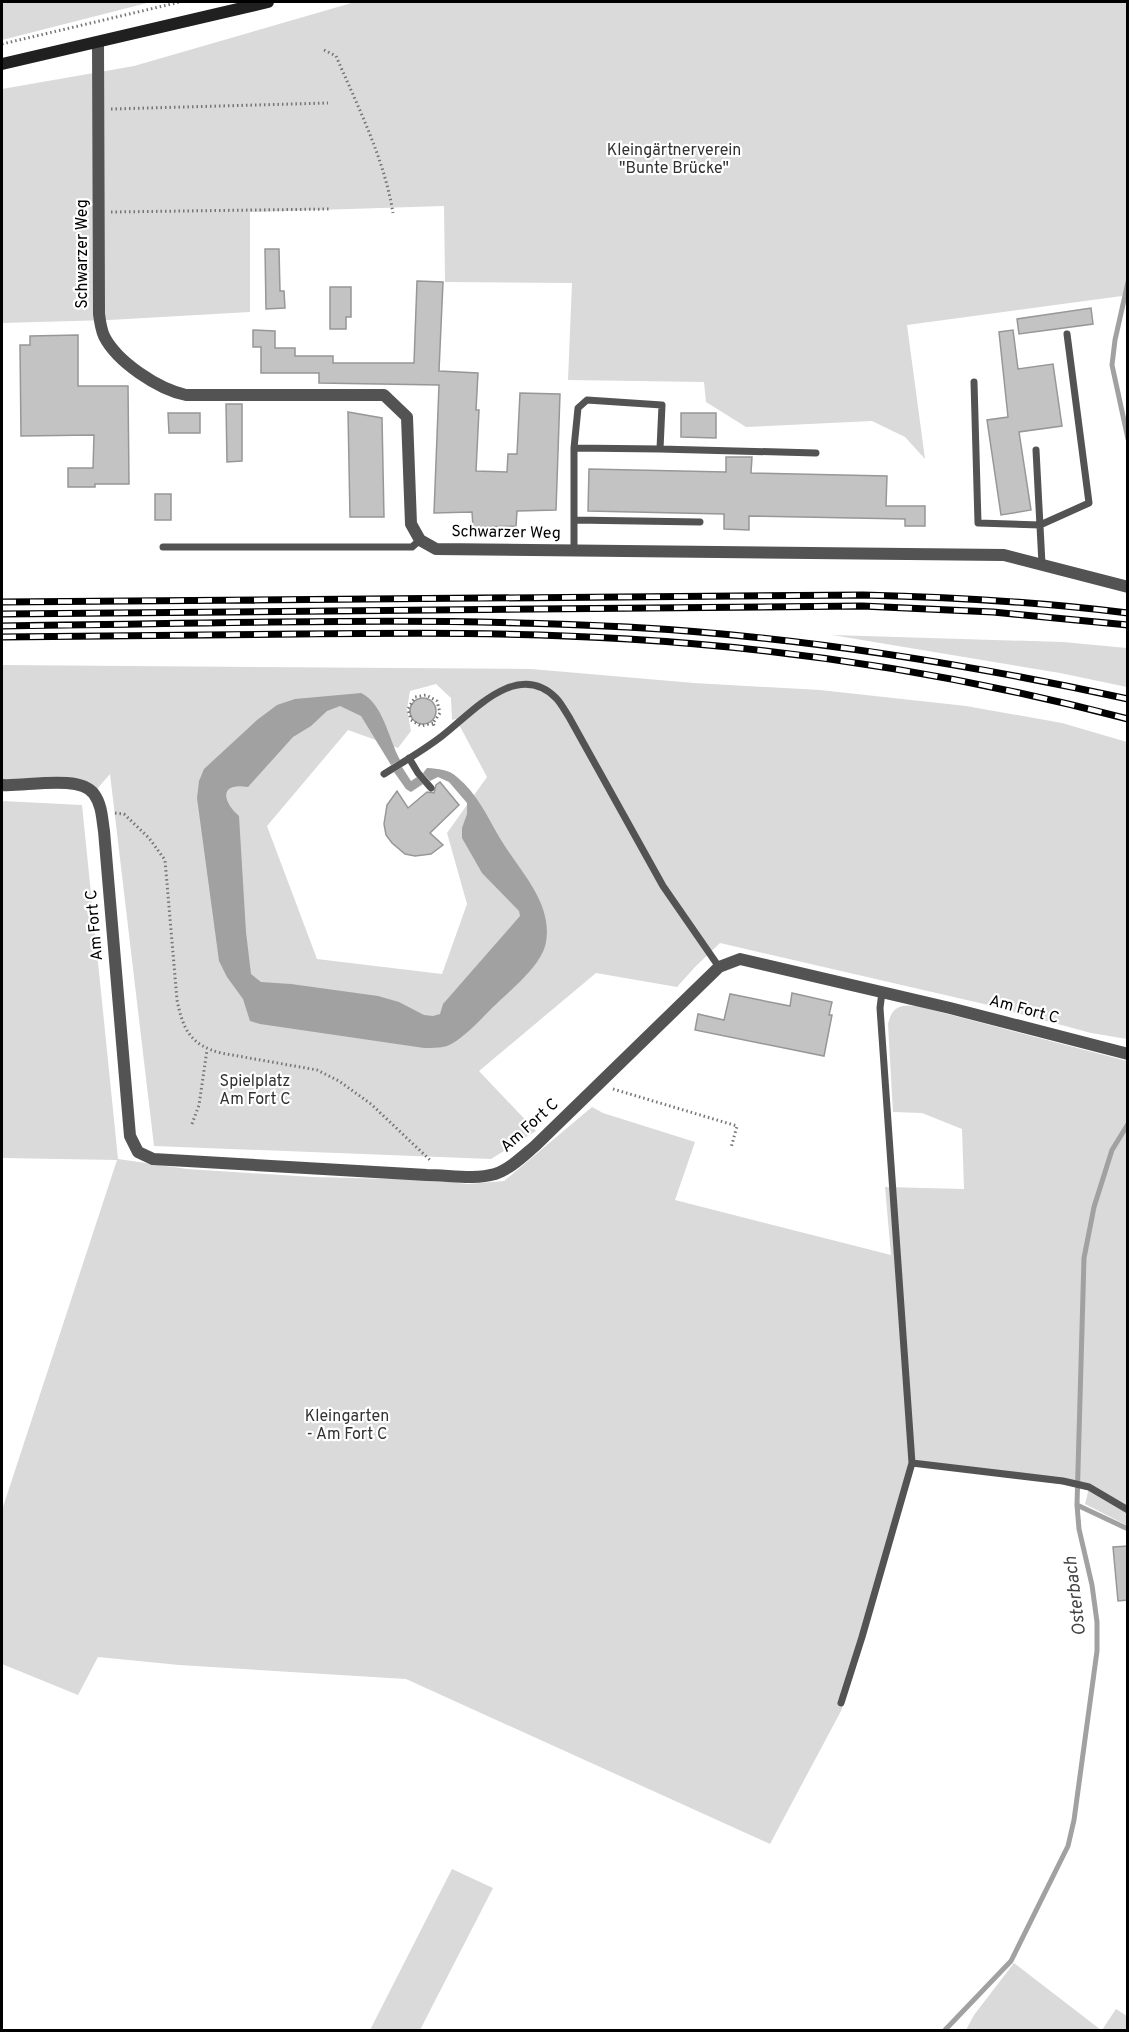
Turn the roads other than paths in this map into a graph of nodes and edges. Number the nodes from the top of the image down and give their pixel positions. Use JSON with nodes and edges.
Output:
{"nodes":[{"id":1,"x":268,"y":2,"type":"edge"},
{"id":2,"x":98,"y":42,"type":"junction"},
{"id":3,"x":2,"y":64,"type":"edge"},
{"id":4,"x":1066,"y":334,"type":"dead end"},
{"id":5,"x":974,"y":382,"type":"dead end"},
{"id":6,"x":574,"y":448,"type":"junction"},
{"id":7,"x":660,"y":449,"type":"junction"},
{"id":8,"x":1036,"y":450,"type":"dead end"},
{"id":9,"x":816,"y":453,"type":"dead end"},
{"id":10,"x":574,"y":520,"type":"junction"},
{"id":11,"x":700,"y":522,"type":"dead end"},
{"id":12,"x":1040,"y":525,"type":"junction"},
{"id":13,"x":420,"y":540,"type":"junction"},
{"id":14,"x":163,"y":547,"type":"dead end"},
{"id":15,"x":574,"y":550,"type":"junction"},
{"id":16,"x":1042,"y":564,"type":"junction"},
{"id":17,"x":1128,"y":587,"type":"edge"},
{"id":18,"x":406,"y":760,"type":"junction"},
{"id":19,"x":384,"y":774,"type":"dead end"},
{"id":20,"x":2,"y":785,"type":"edge"},
{"id":21,"x":431,"y":788,"type":"dead end"},
{"id":22,"x":719,"y":968,"type":"junction"},
{"id":23,"x":882,"y":992,"type":"junction"},
{"id":24,"x":1128,"y":1054,"type":"edge"},
{"id":25,"x":912,"y":1462,"type":"junction"},
{"id":26,"x":1128,"y":1510,"type":"edge"},
{"id":27,"x":841,"y":1703,"type":"dead end"}],
"edges":[{"from":1,"to":2,"type":"main road"},
{"from":2,"to":3,"type":"main road"},
{"from":2,"to":13,"type":"street","name":"Schwarzer Weg"},
{"from":4,"to":12,"type":"lane"},
{"from":5,"to":12,"type":"lane"},
{"from":6,"to":7,"type":"lane"},
{"from":6,"to":7,"type":"lane"},
{"from":6,"to":10,"type":"lane"},
{"from":7,"to":9,"type":"lane"},
{"from":8,"to":12,"type":"lane"},
{"from":10,"to":11,"type":"lane"},
{"from":10,"to":15,"type":"lane"},
{"from":12,"to":16,"type":"lane"},
{"from":13,"to":14,"type":"lane"},
{"from":13,"to":15,"type":"street","name":"Schwarzer Weg"},
{"from":15,"to":16,"type":"street","name":"Schwarzer Weg"},
{"from":16,"to":17,"type":"street","name":"Schwarzer Weg"},
{"from":18,"to":19,"type":"lane"},
{"from":18,"to":21,"type":"lane"},
{"from":18,"to":22,"type":"lane"},
{"from":20,"to":22,"type":"street","name":"Am Fort C"},
{"from":22,"to":23,"type":"street","name":"Am Fort C"},
{"from":23,"to":24,"type":"street","name":"Am Fort C"},
{"from":23,"to":25,"type":"lane"},
{"from":25,"to":26,"type":"lane"},
{"from":25,"to":27,"type":"lane"}]}
